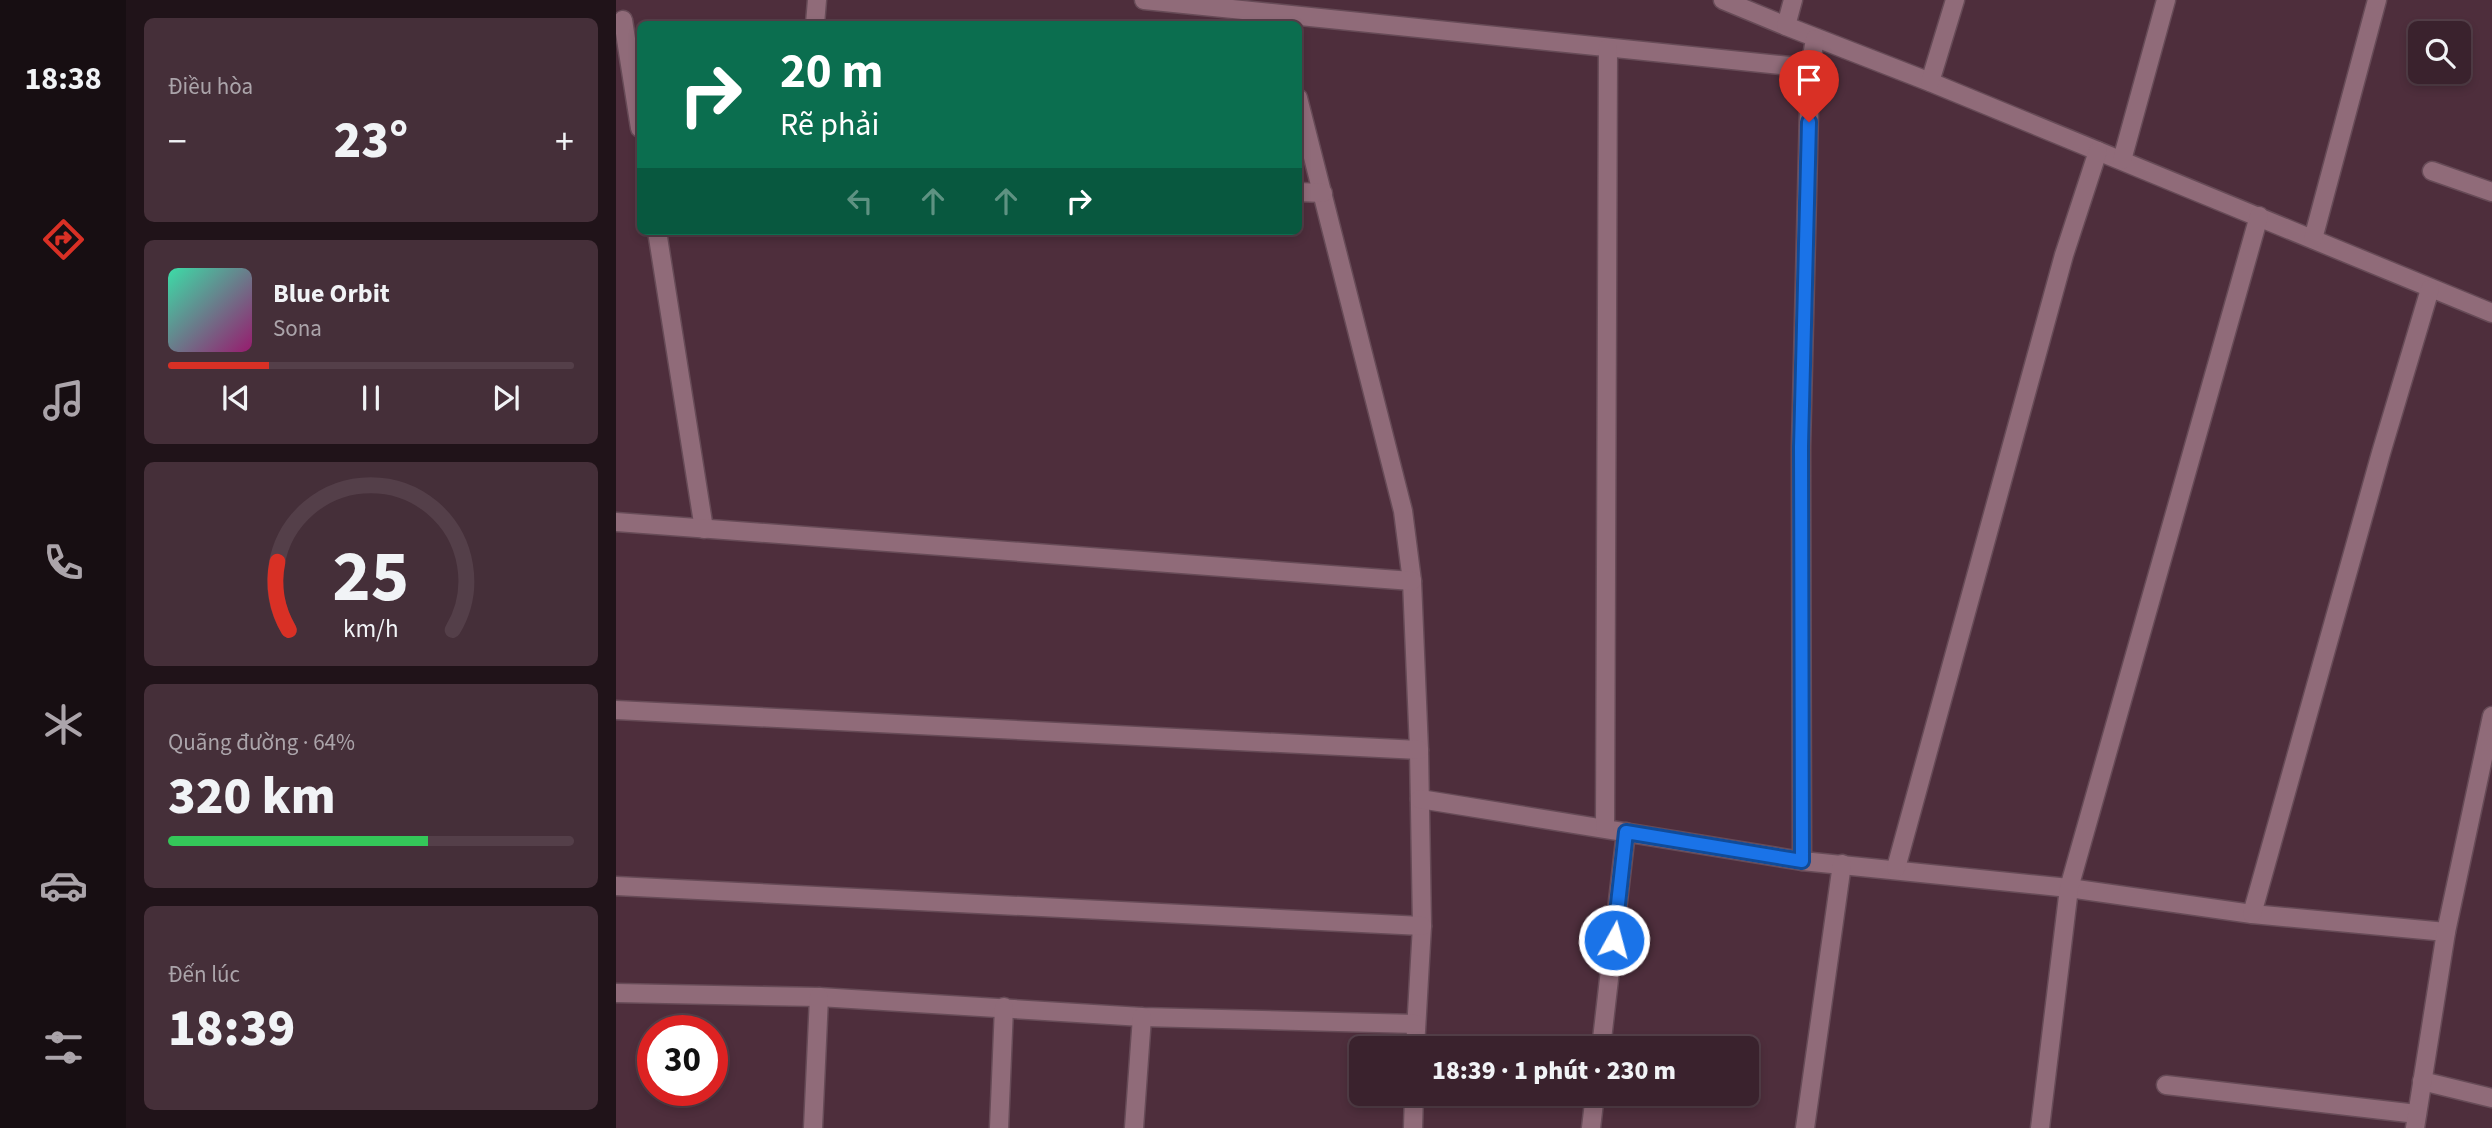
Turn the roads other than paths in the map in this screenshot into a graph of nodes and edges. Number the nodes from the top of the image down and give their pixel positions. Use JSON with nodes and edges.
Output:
{"nodes":[{"id":1,"x":817,"y":0,"type":"edge"},
{"id":2,"x":1144,"y":0,"type":"edge"},
{"id":3,"x":1723,"y":0,"type":"edge"},
{"id":4,"x":1793,"y":0,"type":"edge"},
{"id":5,"x":1955,"y":0,"type":"edge"},
{"id":6,"x":2166,"y":0,"type":"edge"},
{"id":7,"x":2378,"y":0,"type":"edge"},
{"id":8,"x":623,"y":20,"type":"dead end"},
{"id":9,"x":1278,"y":20,"type":"edge"},
{"id":10,"x":816,"y":21,"type":"edge"},
{"id":11,"x":1302,"y":22,"type":"edge"},
{"id":12,"x":1786,"y":26,"type":"junction"},
{"id":13,"x":1815,"y":39,"type":"junction"},
{"id":14,"x":1608,"y":48,"type":"junction"},
{"id":15,"x":1810,"y":68,"type":"junction"},
{"id":16,"x":1930,"y":82,"type":"junction"},
{"id":17,"x":637,"y":109,"type":"edge"},
{"id":18,"x":1302,"y":113,"type":"edge"},
{"id":19,"x":2098,"y":151,"type":"junction"},
{"id":20,"x":2122,"y":160,"type":"junction"},
{"id":21,"x":2432,"y":171,"type":"dead end"},
{"id":22,"x":1302,"y":192,"type":"edge"},
{"id":23,"x":2492,"y":192,"type":"edge"},
{"id":24,"x":1323,"y":193,"type":"junction"},
{"id":25,"x":2259,"y":216,"type":"junction"},
{"id":26,"x":658,"y":235,"type":"edge"},
{"id":27,"x":2313,"y":239,"type":"junction"},
{"id":28,"x":2430,"y":289,"type":"junction"},
{"id":29,"x":2492,"y":313,"type":"edge"},
{"id":30,"x":616,"y":522,"type":"edge"},
{"id":31,"x":704,"y":529,"type":"junction"},
{"id":32,"x":1412,"y":581,"type":"junction"},
{"id":33,"x":616,"y":710,"type":"edge"},
{"id":34,"x":2492,"y":716,"type":"edge"},
{"id":35,"x":1419,"y":750,"type":"junction"},
{"id":36,"x":1420,"y":799,"type":"junction"},
{"id":37,"x":1605,"y":828,"type":"junction"},
{"id":38,"x":1626,"y":832,"type":"junction"},
{"id":39,"x":1802,"y":861,"type":"junction"},
{"id":40,"x":1842,"y":864,"type":"junction"},
{"id":41,"x":1896,"y":868,"type":"junction"},
{"id":42,"x":616,"y":886,"type":"edge"},
{"id":43,"x":2069,"y":888,"type":"junction"},
{"id":44,"x":2252,"y":914,"type":"junction"},
{"id":45,"x":1422,"y":926,"type":"junction"},
{"id":46,"x":2446,"y":932,"type":"junction"},
{"id":47,"x":616,"y":993,"type":"edge"},
{"id":48,"x":819,"y":997,"type":"junction"},
{"id":49,"x":1004,"y":1007,"type":"junction"},
{"id":50,"x":1142,"y":1017,"type":"junction"},
{"id":51,"x":1416,"y":1024,"type":"junction"},
{"id":52,"x":1416,"y":1036,"type":"edge"},
{"id":53,"x":1602,"y":1036,"type":"edge"},
{"id":54,"x":2422,"y":1081,"type":"junction"},
{"id":55,"x":2166,"y":1085,"type":"dead end"},
{"id":56,"x":2492,"y":1098,"type":"edge"},
{"id":57,"x":1414,"y":1106,"type":"edge"},
{"id":58,"x":1594,"y":1106,"type":"edge"},
{"id":59,"x":2416,"y":1121,"type":"edge"},
{"id":60,"x":813,"y":1128,"type":"edge"},
{"id":61,"x":999,"y":1128,"type":"edge"},
{"id":62,"x":1134,"y":1128,"type":"edge"},
{"id":63,"x":1413,"y":1128,"type":"edge"},
{"id":64,"x":1591,"y":1128,"type":"edge"},
{"id":65,"x":1805,"y":1128,"type":"edge"},
{"id":66,"x":2040,"y":1128,"type":"edge"}],
"edges":[{"from":1,"to":10,"type":"street"},
{"from":2,"to":9,"type":"street"},
{"from":3,"to":12,"type":"street"},
{"from":4,"to":12,"type":"street"},
{"from":5,"to":16,"type":"street"},
{"from":6,"to":20,"type":"street"},
{"from":7,"to":27,"type":"street"},
{"from":8,"to":17,"type":"street"},
{"from":11,"to":14,"type":"street"},
{"from":12,"to":13,"type":"street"},
{"from":13,"to":15,"type":"street"},
{"from":13,"to":16,"type":"street"},
{"from":14,"to":15,"type":"street"},
{"from":14,"to":37,"type":"street"},
{"from":15,"to":39,"type":"street"},
{"from":16,"to":19,"type":"street"},
{"from":18,"to":24,"type":"street"},
{"from":19,"to":20,"type":"street"},
{"from":19,"to":41,"type":"street"},
{"from":20,"to":25,"type":"street"},
{"from":21,"to":23,"type":"street"},
{"from":22,"to":24,"type":"street"},
{"from":24,"to":32,"type":"street"},
{"from":25,"to":27,"type":"street"},
{"from":25,"to":43,"type":"street"},
{"from":26,"to":31,"type":"street"},
{"from":27,"to":28,"type":"street"},
{"from":28,"to":29,"type":"street"},
{"from":28,"to":44,"type":"street"},
{"from":30,"to":31,"type":"street"},
{"from":31,"to":32,"type":"street"},
{"from":32,"to":35,"type":"street"},
{"from":33,"to":35,"type":"street"},
{"from":34,"to":46,"type":"street"},
{"from":35,"to":36,"type":"street"},
{"from":36,"to":37,"type":"street"},
{"from":36,"to":45,"type":"street"},
{"from":37,"to":38,"type":"street"},
{"from":38,"to":39,"type":"street"},
{"from":38,"to":53,"type":"street"},
{"from":39,"to":40,"type":"street"},
{"from":40,"to":41,"type":"street"},
{"from":40,"to":65,"type":"street"},
{"from":41,"to":43,"type":"street"},
{"from":42,"to":45,"type":"street"},
{"from":43,"to":44,"type":"street"},
{"from":43,"to":66,"type":"street"},
{"from":44,"to":46,"type":"street"},
{"from":45,"to":51,"type":"street"},
{"from":46,"to":54,"type":"street"},
{"from":47,"to":48,"type":"street"},
{"from":48,"to":49,"type":"street"},
{"from":48,"to":60,"type":"street"},
{"from":49,"to":50,"type":"street"},
{"from":49,"to":61,"type":"street"},
{"from":50,"to":51,"type":"street"},
{"from":50,"to":62,"type":"street"},
{"from":51,"to":52,"type":"street"},
{"from":54,"to":56,"type":"street"},
{"from":54,"to":59,"type":"street"},
{"from":55,"to":59,"type":"street"},
{"from":57,"to":63,"type":"street"},
{"from":58,"to":64,"type":"street"}]}
